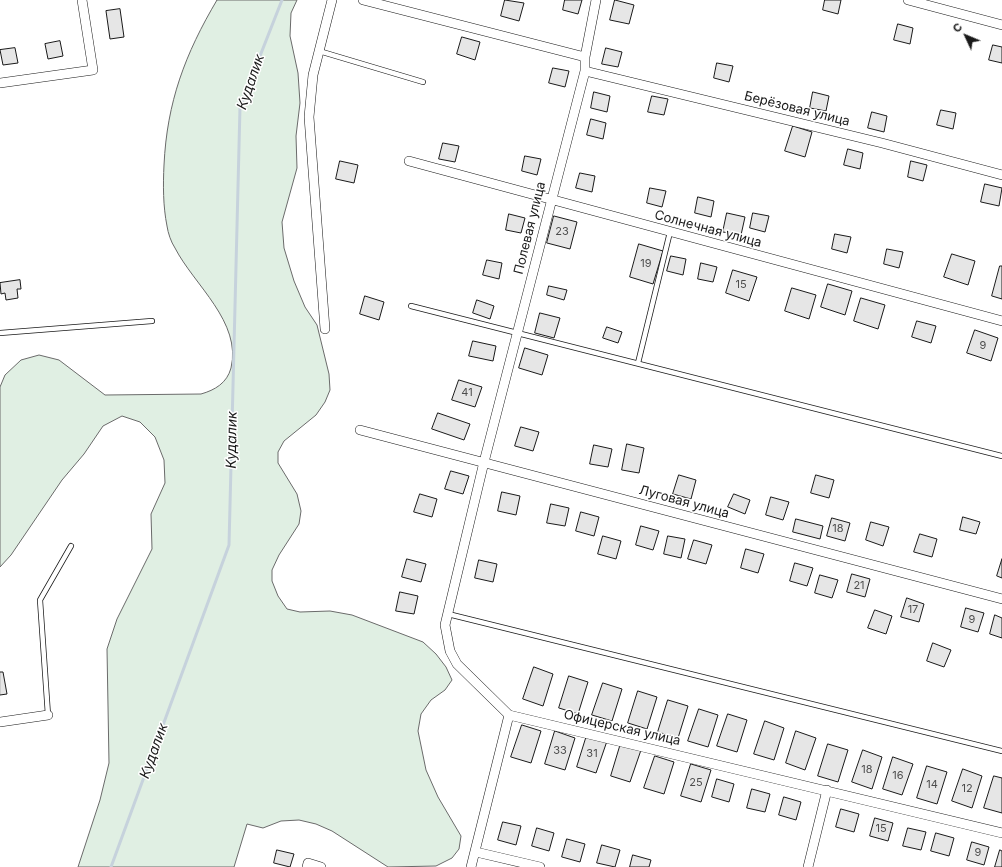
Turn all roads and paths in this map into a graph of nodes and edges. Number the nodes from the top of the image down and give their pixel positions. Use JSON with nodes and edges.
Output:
{"nodes":[{"id":1,"x":82,"y":0,"type":"edge"},
{"id":2,"x":332,"y":0,"type":"edge"},
{"id":3,"x":362,"y":0,"type":"edge"},
{"id":4,"x":596,"y":0,"type":"edge"},
{"id":5,"x":908,"y":0,"type":"edge"},
{"id":6,"x":1002,"y":25,"type":"edge"},
{"id":7,"x":319,"y":51,"type":"junction"},
{"id":8,"x":585,"y":57,"type":"junction"},
{"id":9,"x":585,"y":71,"type":"junction"},
{"id":10,"x":423,"y":82,"type":"dead end"},
{"id":11,"x":0,"y":83,"type":"edge"},
{"id":12,"x":408,"y":161,"type":"dead end"},
{"id":13,"x":1002,"y":175,"type":"edge"},
{"id":14,"x":551,"y":200,"type":"junction"},
{"id":15,"x":670,"y":232,"type":"junction"},
{"id":16,"x":411,"y":306,"type":"dead end"},
{"id":17,"x":1002,"y":320,"type":"edge"},
{"id":18,"x":152,"y":321,"type":"dead end"},
{"id":19,"x":325,"y":329,"type":"dead end"},
{"id":20,"x":0,"y":332,"type":"edge"},
{"id":21,"x":517,"y":332,"type":"junction"},
{"id":22,"x":638,"y":363,"type":"junction"},
{"id":23,"x":360,"y":430,"type":"dead end"},
{"id":24,"x":1002,"y":456,"type":"edge"},
{"id":25,"x":484,"y":462,"type":"junction"},
{"id":26,"x":71,"y":546,"type":"dead end"},
{"id":27,"x":1002,"y":599,"type":"edge"},
{"id":28,"x":448,"y":614,"type":"junction"},
{"id":29,"x":48,"y":715,"type":"joint"},
{"id":30,"x":509,"y":715,"type":"junction"},
{"id":31,"x":0,"y":722,"type":"edge"},
{"id":32,"x":1002,"y":751,"type":"edge"},
{"id":33,"x":827,"y":790,"type":"junction"},
{"id":34,"x":1002,"y":833,"type":"edge"},
{"id":35,"x":476,"y":852,"type":"junction"},
{"id":36,"x":307,"y":867,"type":"edge"},
{"id":37,"x":321,"y":867,"type":"edge"},
{"id":38,"x":471,"y":867,"type":"edge"},
{"id":39,"x":540,"y":867,"type":"edge"},
{"id":40,"x":808,"y":867,"type":"edge"}],
"edges":[{"from":1,"to":11,"type":"street"},
{"from":2,"to":7,"type":"street"},
{"from":3,"to":8,"type":"street"},
{"from":4,"to":8,"type":"street","name":"Полевая улица"},
{"from":5,"to":6,"type":"street"},
{"from":7,"to":10,"type":"lane"},
{"from":7,"to":19,"type":"street"},
{"from":8,"to":9,"type":"street","name":"Полевая улица"},
{"from":9,"to":13,"type":"street","name":"Берёзовая улица"},
{"from":9,"to":14,"type":"street","name":"Полевая улица"},
{"from":12,"to":14,"type":"street","name":"Солнечная улица"},
{"from":14,"to":15,"type":"street","name":"Солнечная улица"},
{"from":14,"to":21,"type":"street","name":"Полевая улица"},
{"from":15,"to":17,"type":"street","name":"Солнечная улица"},
{"from":15,"to":22,"type":"lane"},
{"from":16,"to":21,"type":"lane"},
{"from":18,"to":20,"type":"lane"},
{"from":21,"to":22,"type":"lane"},
{"from":21,"to":25,"type":"street","name":"Полевая улица"},
{"from":22,"to":24,"type":"lane"},
{"from":23,"to":25,"type":"street","name":"Луговая улица"},
{"from":25,"to":27,"type":"street","name":"Луговая улица"},
{"from":25,"to":28,"type":"street"},
{"from":26,"to":29,"type":"lane"},
{"from":28,"to":30,"type":"street"},
{"from":28,"to":32,"type":"lane"},
{"from":29,"to":31,"type":"street"},
{"from":30,"to":33,"type":"street","name":"Офицерская улица"},
{"from":30,"to":35,"type":"street"},
{"from":33,"to":34,"type":"street","name":"Офицерская улица"},
{"from":33,"to":40,"type":"street"},
{"from":35,"to":38,"type":"street"},
{"from":35,"to":39,"type":"street"},
{"from":36,"to":37,"type":"street"}]}
